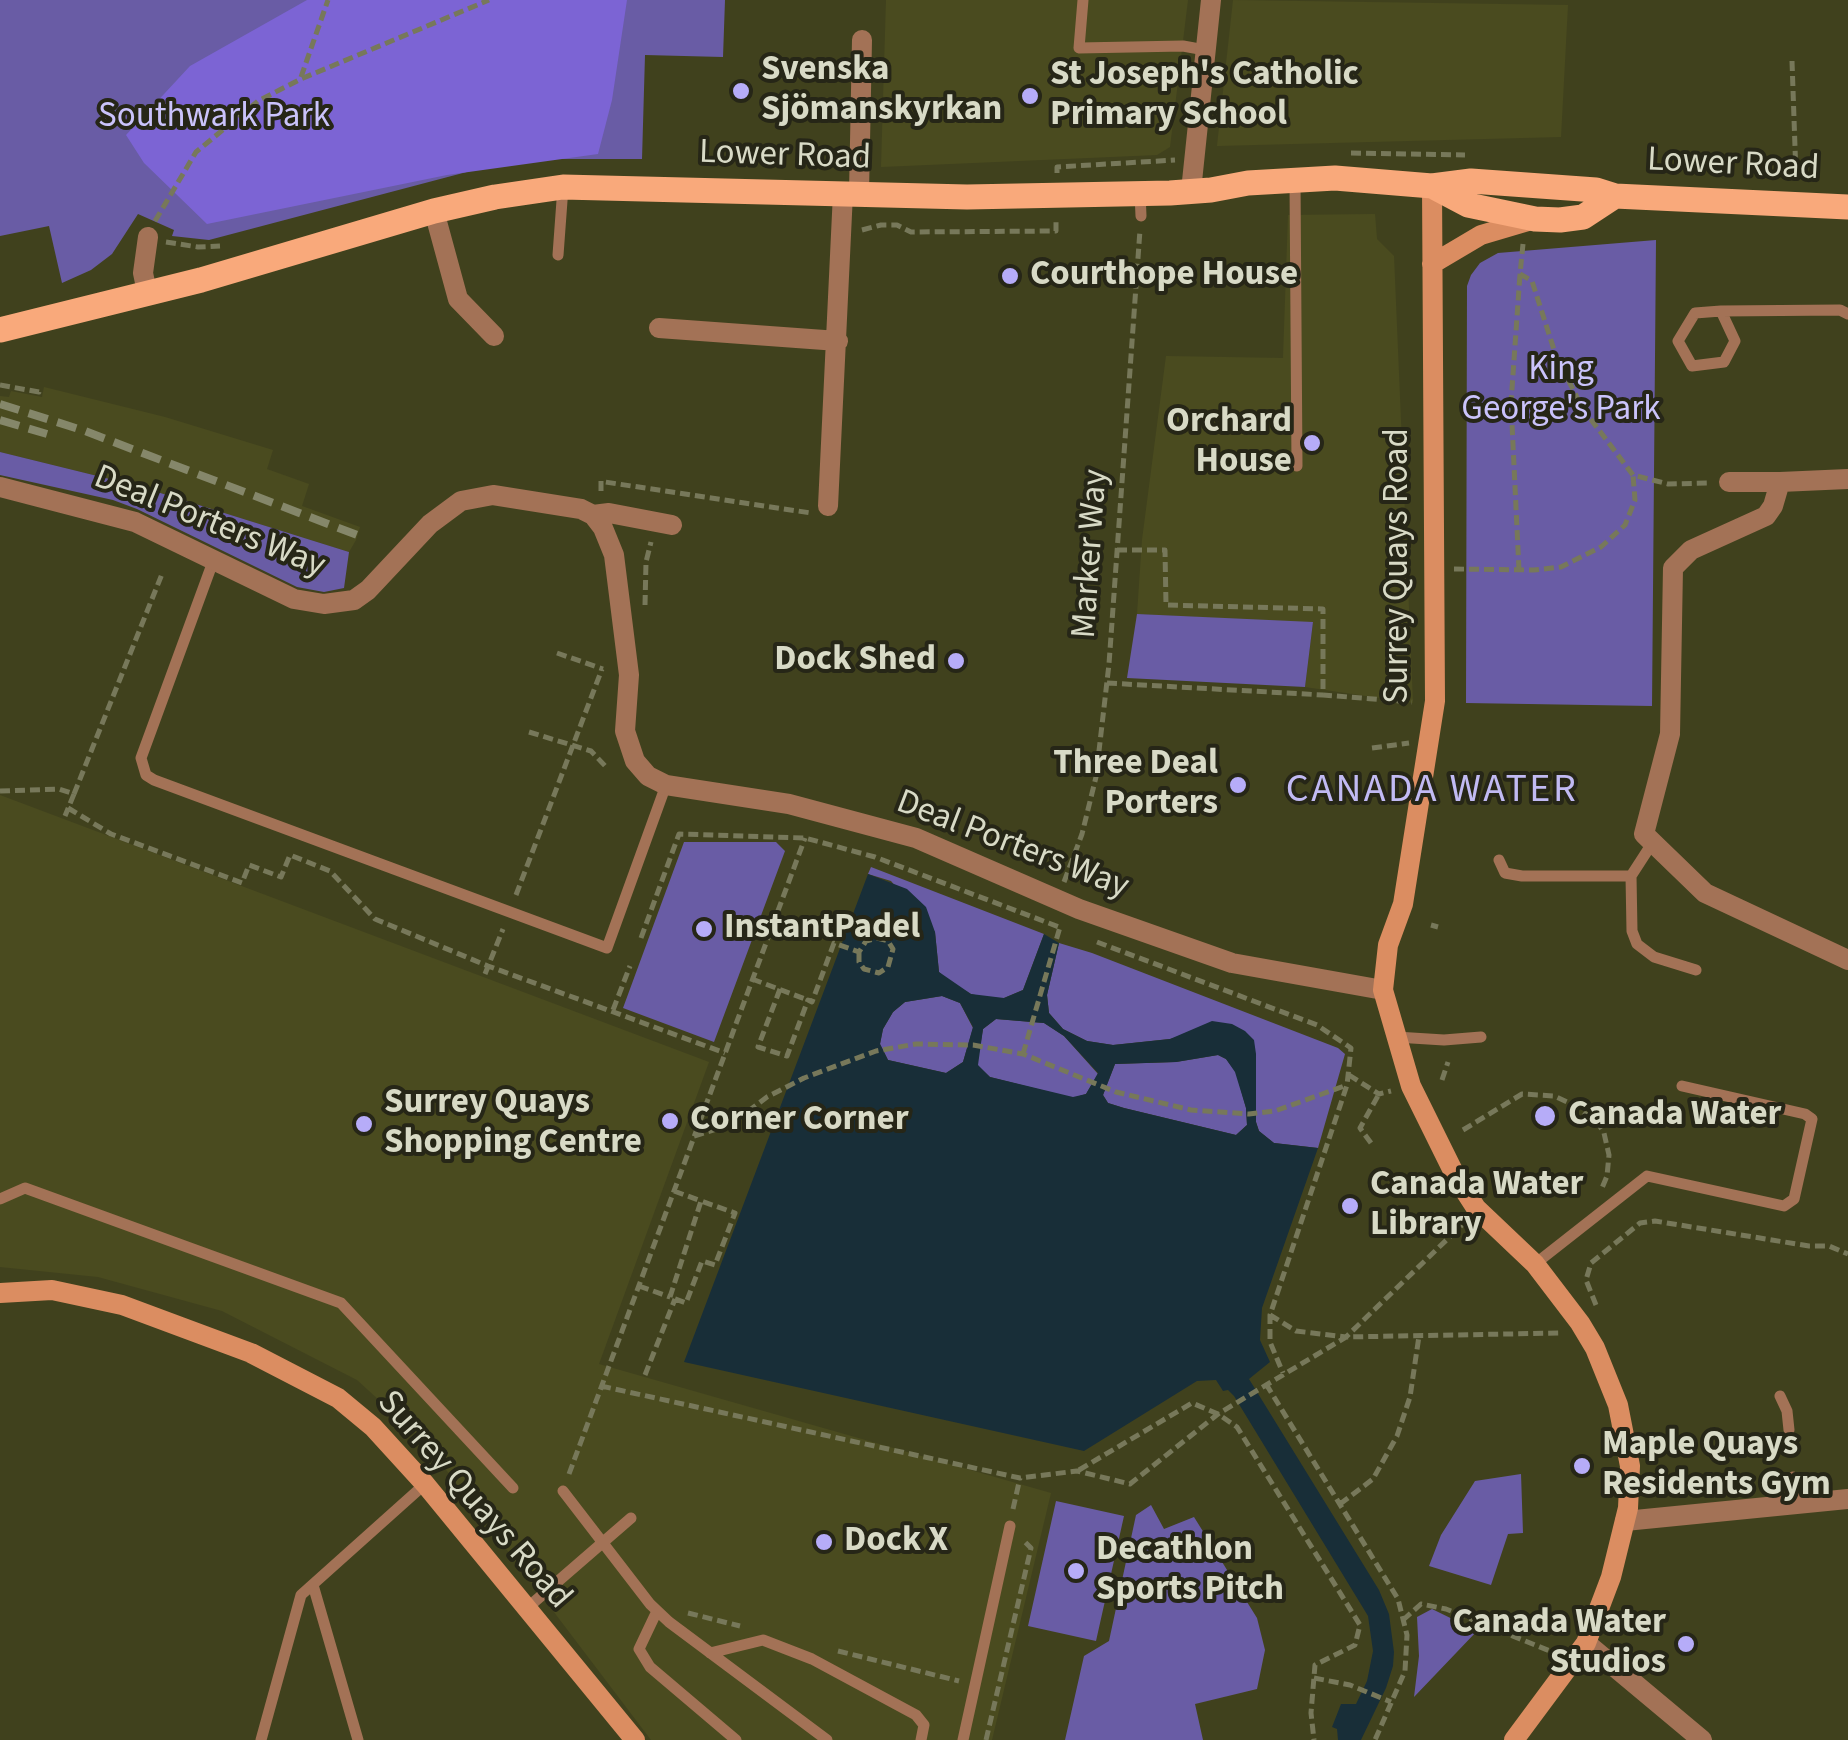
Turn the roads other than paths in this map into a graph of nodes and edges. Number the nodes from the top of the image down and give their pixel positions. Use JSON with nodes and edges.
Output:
{"nodes":[{"id":1,"x":1083,"y":0,"type":"edge"},
{"id":2,"x":1212,"y":0,"type":"edge"},
{"id":3,"x":862,"y":40,"type":"dead end"},
{"id":4,"x":1205,"y":50,"type":"junction"},
{"id":5,"x":1295,"y":179,"type":"junction"},
{"id":6,"x":1432,"y":186,"type":"junction"},
{"id":7,"x":563,"y":188,"type":"junction"},
{"id":8,"x":1191,"y":191,"type":"junction"},
{"id":9,"x":851,"y":193,"type":"junction"},
{"id":10,"x":1615,"y":196,"type":"junction"},
{"id":11,"x":1848,"y":207,"type":"edge"},
{"id":12,"x":434,"y":211,"type":"junction"},
{"id":13,"x":1535,"y":219,"type":"junction"},
{"id":14,"x":148,"y":237,"type":"road end"},
{"id":15,"x":558,"y":255,"type":"dead end"},
{"id":16,"x":1432,"y":264,"type":"junction"},
{"id":17,"x":147,"y":292,"type":"junction"},
{"id":18,"x":1720,"y":311,"type":"junction"},
{"id":19,"x":1848,"y":314,"type":"edge"},
{"id":20,"x":659,"y":328,"type":"dead end"},
{"id":21,"x":0,"y":330,"type":"edge"},
{"id":22,"x":494,"y":336,"type":"dead end"},
{"id":23,"x":838,"y":341,"type":"junction"},
{"id":24,"x":1297,"y":466,"type":"dead end"},
{"id":25,"x":1848,"y":479,"type":"edge"},
{"id":26,"x":1729,"y":482,"type":"road end"},
{"id":27,"x":1780,"y":482,"type":"junction"},
{"id":28,"x":0,"y":487,"type":"edge"},
{"id":29,"x":821,"y":510,"type":"road end"},
{"id":30,"x":593,"y":515,"type":"junction"},
{"id":31,"x":662,"y":529,"type":"road end"},
{"id":32,"x":214,"y":559,"type":"junction"},
{"id":33,"x":666,"y":785,"type":"junction"},
{"id":34,"x":1653,"y":842,"type":"junction"},
{"id":35,"x":1498,"y":860,"type":"dead end"},
{"id":36,"x":1631,"y":876,"type":"junction"},
{"id":37,"x":1848,"y":960,"type":"edge"},
{"id":38,"x":1696,"y":970,"type":"dead end"},
{"id":39,"x":1383,"y":990,"type":"junction"},
{"id":40,"x":1396,"y":1037,"type":"junction"},
{"id":41,"x":1481,"y":1038,"type":"dead end"},
{"id":42,"x":1682,"y":1086,"type":"dead end"},
{"id":43,"x":0,"y":1199,"type":"edge"},
{"id":44,"x":1536,"y":1264,"type":"junction"},
{"id":45,"x":0,"y":1293,"type":"edge"},
{"id":46,"x":1780,"y":1396,"type":"dead end"},
{"id":47,"x":1789,"y":1430,"type":"dead end"},
{"id":48,"x":1793,"y":1477,"type":"dead end"},
{"id":49,"x":425,"y":1484,"type":"junction"},
{"id":50,"x":513,"y":1488,"type":"dead end"},
{"id":51,"x":562,"y":1491,"type":"road end"},
{"id":52,"x":1848,"y":1499,"type":"edge"},
{"id":53,"x":1795,"y":1504,"type":"junction"},
{"id":54,"x":630,"y":1518,"type":"dead end"},
{"id":55,"x":1625,"y":1521,"type":"junction"},
{"id":56,"x":1010,"y":1526,"type":"dead end"},
{"id":57,"x":604,"y":1542,"type":"junction"},
{"id":58,"x":313,"y":1585,"type":"junction"},
{"id":59,"x":526,"y":1609,"type":"junction"},
{"id":60,"x":657,"y":1611,"type":"junction"},
{"id":61,"x":1586,"y":1644,"type":"junction"},
{"id":62,"x":710,"y":1653,"type":"junction"},
{"id":63,"x":261,"y":1740,"type":"edge"},
{"id":64,"x":358,"y":1740,"type":"edge"},
{"id":65,"x":635,"y":1740,"type":"edge"},
{"id":66,"x":736,"y":1740,"type":"edge"},
{"id":67,"x":827,"y":1740,"type":"edge"},
{"id":68,"x":921,"y":1740,"type":"edge"},
{"id":69,"x":963,"y":1740,"type":"edge"},
{"id":70,"x":1514,"y":1740,"type":"edge"},
{"id":71,"x":1702,"y":1740,"type":"edge"}],
"edges":[{"from":1,"to":4,"type":"lane"},
{"from":2,"to":4,"type":"street"},
{"from":3,"to":9,"type":"street"},
{"from":4,"to":8,"type":"street"},
{"from":5,"to":6,"type":"main road","name":"Lower Road"},
{"from":5,"to":8,"type":"main road","name":"Lower Road"},
{"from":5,"to":24,"type":"lane"},
{"from":6,"to":10,"type":"main road","name":"Lower Road"},
{"from":6,"to":13,"type":"main road"},
{"from":6,"to":16,"type":"street","name":"Surrey Quays Road"},
{"from":7,"to":9,"type":"main road","name":"Lower Road"},
{"from":7,"to":12,"type":"main road","name":"Lower Road"},
{"from":7,"to":15,"type":"lane"},
{"from":8,"to":9,"type":"main road","name":"Lower Road"},
{"from":9,"to":23,"type":"street"},
{"from":10,"to":11,"type":"main road","name":"Lower Road"},
{"from":10,"to":13,"type":"main road"},
{"from":12,"to":17,"type":"main road","name":"Lower Road"},
{"from":12,"to":22,"type":"street"},
{"from":13,"to":16,"type":"street"},
{"from":14,"to":17,"type":"street"},
{"from":16,"to":39,"type":"street","name":"Surrey Quays Road"},
{"from":17,"to":21,"type":"main road","name":"Lower Road"},
{"from":18,"to":18,"type":"lane"},
{"from":18,"to":19,"type":"lane"},
{"from":20,"to":23,"type":"street"},
{"from":23,"to":29,"type":"street"},
{"from":25,"to":27,"type":"street"},
{"from":26,"to":27,"type":"street"},
{"from":27,"to":34,"type":"street"},
{"from":28,"to":32,"type":"street","name":"Deal Porters Way"},
{"from":30,"to":31,"type":"street","name":"Deal Porters Way"},
{"from":30,"to":32,"type":"street","name":"Deal Porters Way"},
{"from":30,"to":33,"type":"street"},
{"from":32,"to":33,"type":"lane"},
{"from":33,"to":39,"type":"street","name":"Deal Porters Way"},
{"from":34,"to":36,"type":"lane"},
{"from":34,"to":37,"type":"street"},
{"from":35,"to":36,"type":"lane"},
{"from":36,"to":38,"type":"lane"},
{"from":39,"to":40,"type":"street","name":"Surrey Quays Road"},
{"from":40,"to":41,"type":"lane"},
{"from":40,"to":44,"type":"street","name":"Surrey Quays Road"},
{"from":42,"to":44,"type":"lane"},
{"from":43,"to":50,"type":"lane"},
{"from":44,"to":55,"type":"street","name":"Surrey Quays Road"},
{"from":45,"to":49,"type":"street","name":"Surrey Quays Road"},
{"from":46,"to":47,"type":"lane"},
{"from":48,"to":53,"type":"lane"},
{"from":49,"to":58,"type":"lane"},
{"from":49,"to":59,"type":"street","name":"Surrey Quays Road"},
{"from":51,"to":57,"type":"lane"},
{"from":52,"to":53,"type":"street"},
{"from":53,"to":55,"type":"street"},
{"from":54,"to":57,"type":"lane"},
{"from":55,"to":61,"type":"street","name":"Surrey Quays Road"},
{"from":56,"to":69,"type":"lane"},
{"from":57,"to":59,"type":"lane"},
{"from":57,"to":60,"type":"lane"},
{"from":58,"to":63,"type":"lane"},
{"from":58,"to":64,"type":"lane"},
{"from":59,"to":65,"type":"street","name":"Surrey Quays Road"},
{"from":60,"to":62,"type":"lane"},
{"from":60,"to":66,"type":"lane"},
{"from":61,"to":70,"type":"street","name":"Surrey Quays Road"},
{"from":61,"to":71,"type":"street"},
{"from":62,"to":67,"type":"lane"},
{"from":62,"to":68,"type":"lane"}]}
